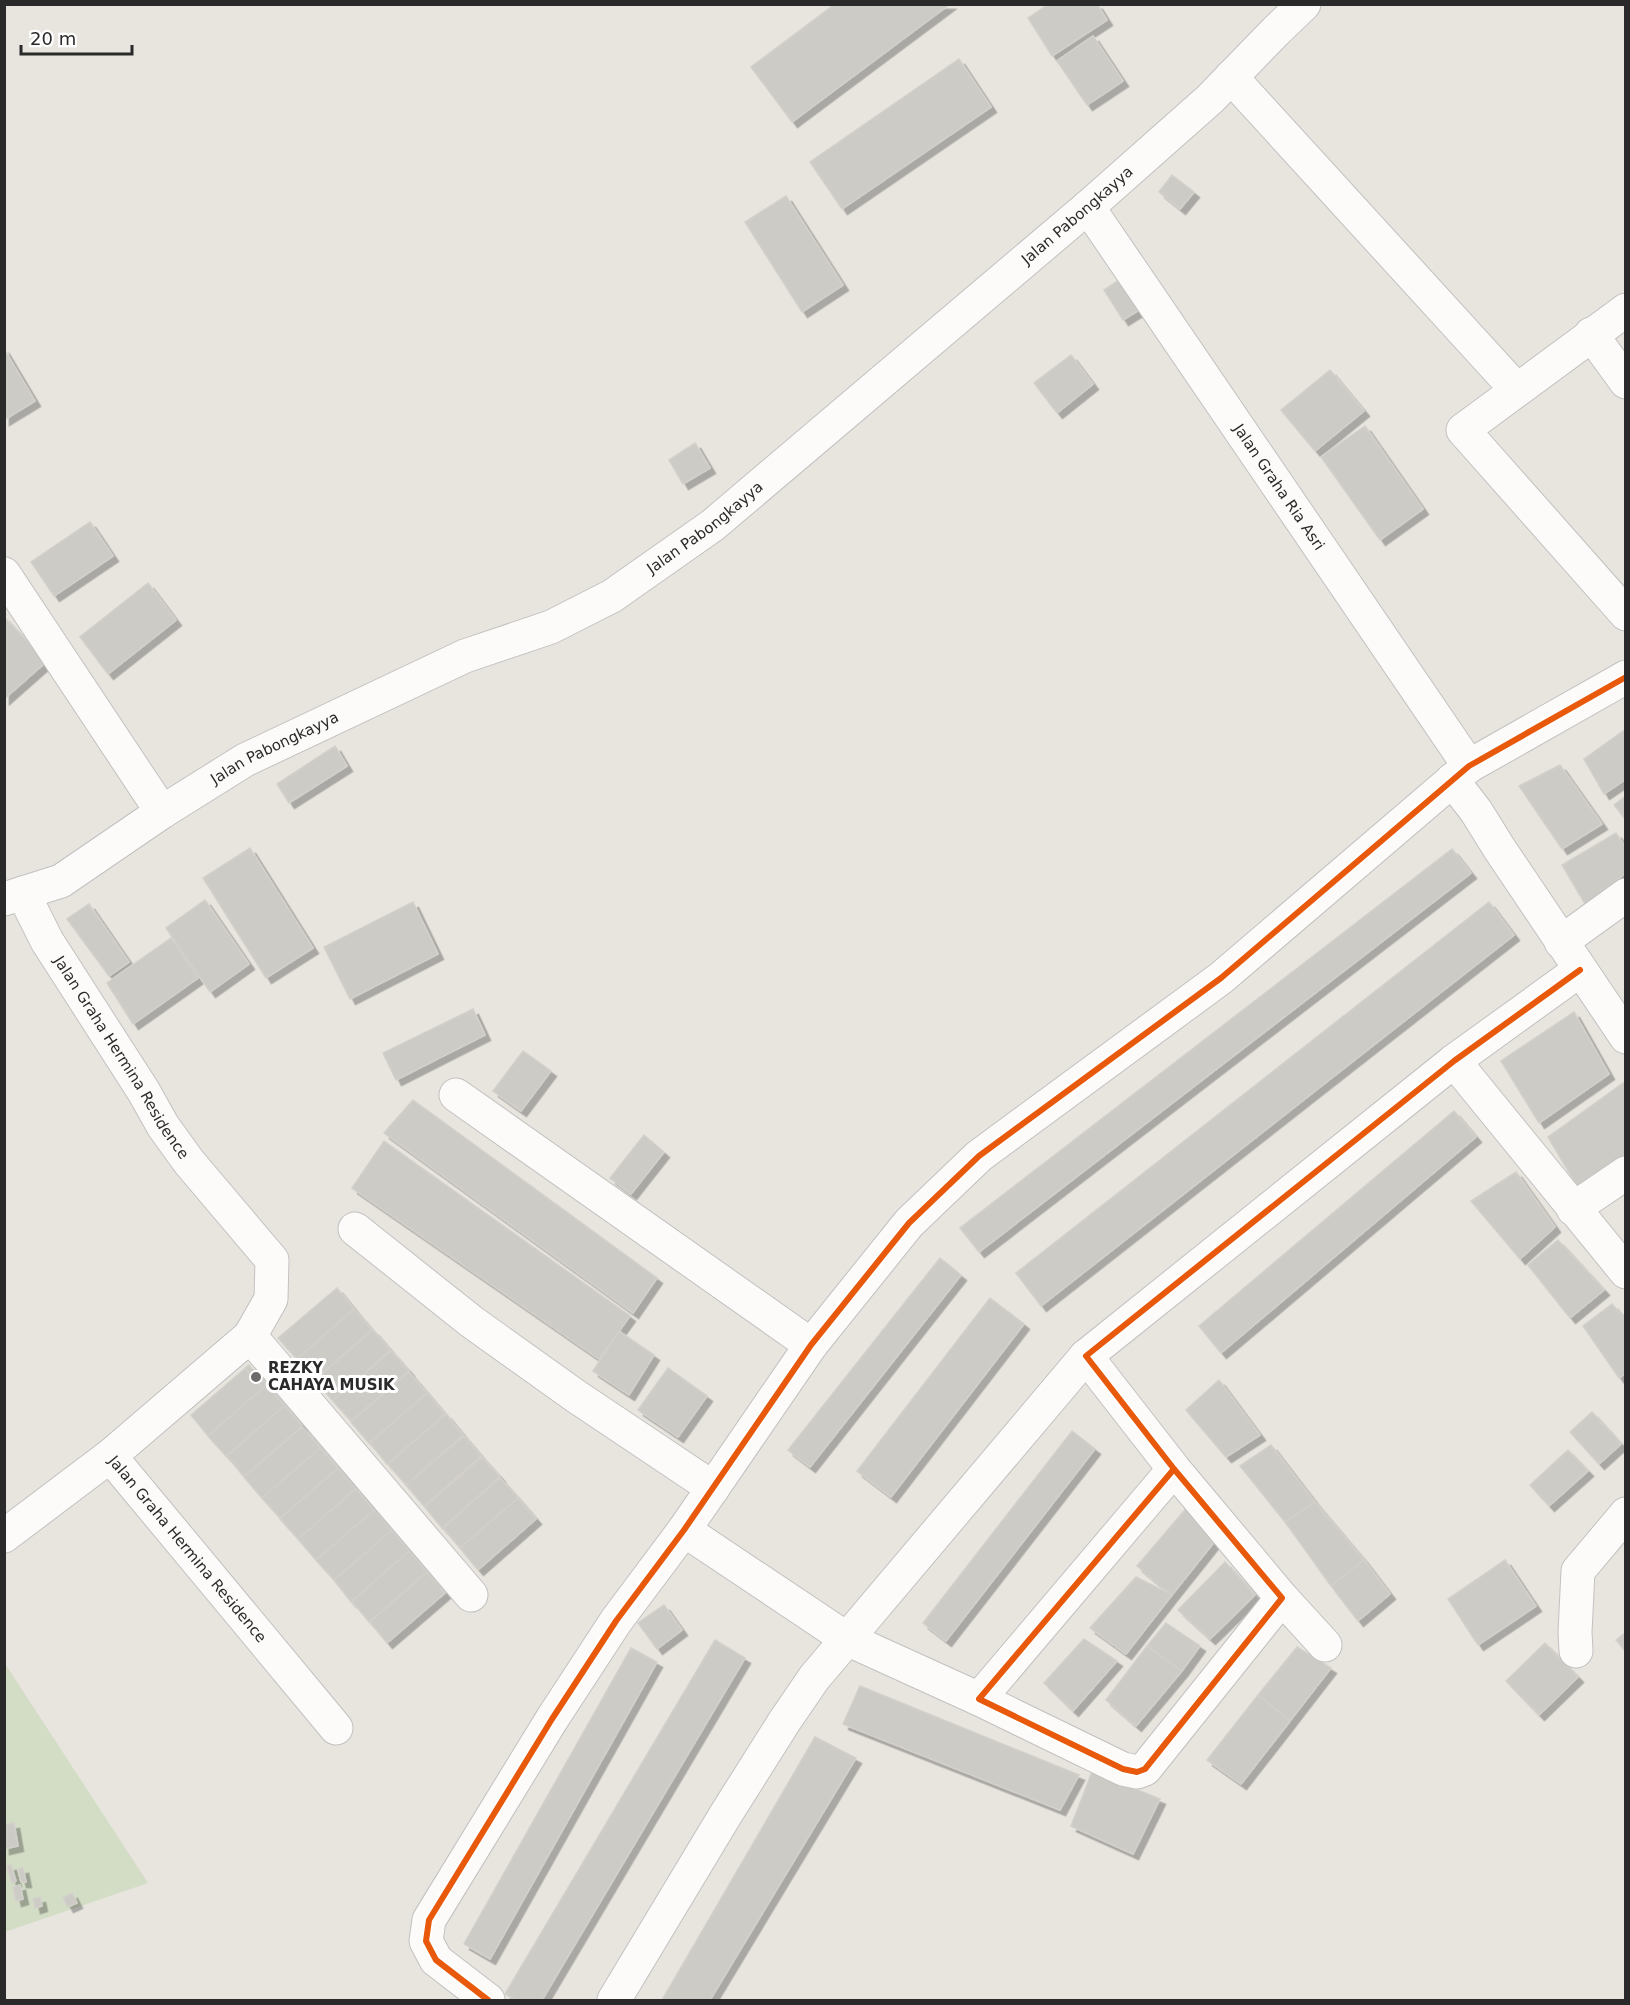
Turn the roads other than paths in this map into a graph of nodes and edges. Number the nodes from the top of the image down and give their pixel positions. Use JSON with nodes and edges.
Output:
{"nodes":[{"id":1,"x":1304,"y":4,"type":"edge"},
{"id":2,"x":1231,"y":77,"type":"junction"},
{"id":3,"x":1088,"y":207,"type":"junction"},
{"id":4,"x":1626,"y":310,"type":"edge"},
{"id":5,"x":1591,"y":334,"type":"junction"},
{"id":6,"x":1626,"y":382,"type":"edge"},
{"id":7,"x":1516,"y":389,"type":"junction"},
{"id":8,"x":4,"y":574,"type":"edge"},
{"id":9,"x":1626,"y":614,"type":"edge"},
{"id":10,"x":1626,"y":677,"type":"edge"},
{"id":11,"x":1460,"y":773,"type":"junction"},
{"id":12,"x":162,"y":812,"type":"junction"},
{"id":13,"x":1626,"y":895,"type":"edge"},
{"id":14,"x":14,"y":896,"type":"edge"},
{"id":15,"x":1561,"y":942,"type":"junction"},
{"id":16,"x":1580,"y":970,"type":"junction"},
{"id":17,"x":1626,"y":1037,"type":"edge"},
{"id":18,"x":1454,"y":1061,"type":"junction"},
{"id":19,"x":456,"y":1095,"type":"dead end"},
{"id":20,"x":1626,"y":1173,"type":"edge"},
{"id":21,"x":1573,"y":1209,"type":"junction"},
{"id":22,"x":355,"y":1229,"type":"dead end"},
{"id":23,"x":1626,"y":1272,"type":"edge"},
{"id":24,"x":249,"y":1336,"type":"junction"},
{"id":25,"x":811,"y":1345,"type":"junction"},
{"id":26,"x":1086,"y":1356,"type":"junction"},
{"id":27,"x":110,"y":1456,"type":"junction"},
{"id":28,"x":1174,"y":1469,"type":"junction"},
{"id":29,"x":713,"y":1488,"type":"junction"},
{"id":30,"x":1626,"y":1514,"type":"edge"},
{"id":31,"x":684,"y":1530,"type":"junction"},
{"id":32,"x":4,"y":1536,"type":"edge"},
{"id":33,"x":471,"y":1595,"type":"dead end"},
{"id":34,"x":1282,"y":1598,"type":"junction"},
{"id":35,"x":848,"y":1639,"type":"junction"},
{"id":36,"x":1325,"y":1645,"type":"dead end"},
{"id":37,"x":1576,"y":1651,"type":"dead end"},
{"id":38,"x":979,"y":1699,"type":"junction"},
{"id":39,"x":336,"y":1728,"type":"dead end"},
{"id":40,"x":488,"y":2001,"type":"edge"},
{"id":41,"x":614,"y":2001,"type":"edge"}],
"edges":[{"from":1,"to":2,"type":"street","name":"Jalan Pabongkayya"},
{"from":2,"to":3,"type":"street","name":"Jalan Pabongkayya"},
{"from":2,"to":7,"type":"street"},
{"from":3,"to":11,"type":"street","name":"Jalan Graha Ria Asri"},
{"from":3,"to":12,"type":"street","name":"Jalan Pabongkayya"},
{"from":4,"to":5,"type":"street"},
{"from":5,"to":6,"type":"street"},
{"from":5,"to":7,"type":"street"},
{"from":7,"to":9,"type":"street"},
{"from":8,"to":12,"type":"street"},
{"from":10,"to":11,"type":"street"},
{"from":11,"to":15,"type":"street","name":"Jalan Graha Ria Asri"},
{"from":11,"to":25,"type":"street"},
{"from":12,"to":14,"type":"street","name":"Jalan Pabongkayya"},
{"from":13,"to":15,"type":"street"},
{"from":14,"to":24,"type":"street","name":"Jalan Graha Hermina Residence"},
{"from":15,"to":16,"type":"street","name":"Jalan Graha Ria Asri"},
{"from":16,"to":17,"type":"street","name":"Jalan Graha Ria Asri"},
{"from":16,"to":18,"type":"street"},
{"from":18,"to":21,"type":"street"},
{"from":18,"to":26,"type":"street"},
{"from":19,"to":25,"type":"street"},
{"from":20,"to":21,"type":"street"},
{"from":21,"to":23,"type":"street"},
{"from":22,"to":29,"type":"street"},
{"from":24,"to":27,"type":"street","name":"Jalan Graha Hermina Residence"},
{"from":24,"to":33,"type":"street"},
{"from":25,"to":29,"type":"street"},
{"from":26,"to":28,"type":"street"},
{"from":26,"to":35,"type":"street"},
{"from":27,"to":32,"type":"street"},
{"from":27,"to":39,"type":"street","name":"Jalan Graha Hermina Residence"},
{"from":28,"to":34,"type":"street"},
{"from":28,"to":38,"type":"street"},
{"from":29,"to":31,"type":"street"},
{"from":30,"to":37,"type":"street"},
{"from":31,"to":35,"type":"street"},
{"from":31,"to":40,"type":"street"},
{"from":34,"to":36,"type":"street"},
{"from":34,"to":38,"type":"street"},
{"from":35,"to":38,"type":"street"},
{"from":35,"to":41,"type":"street"}]}
